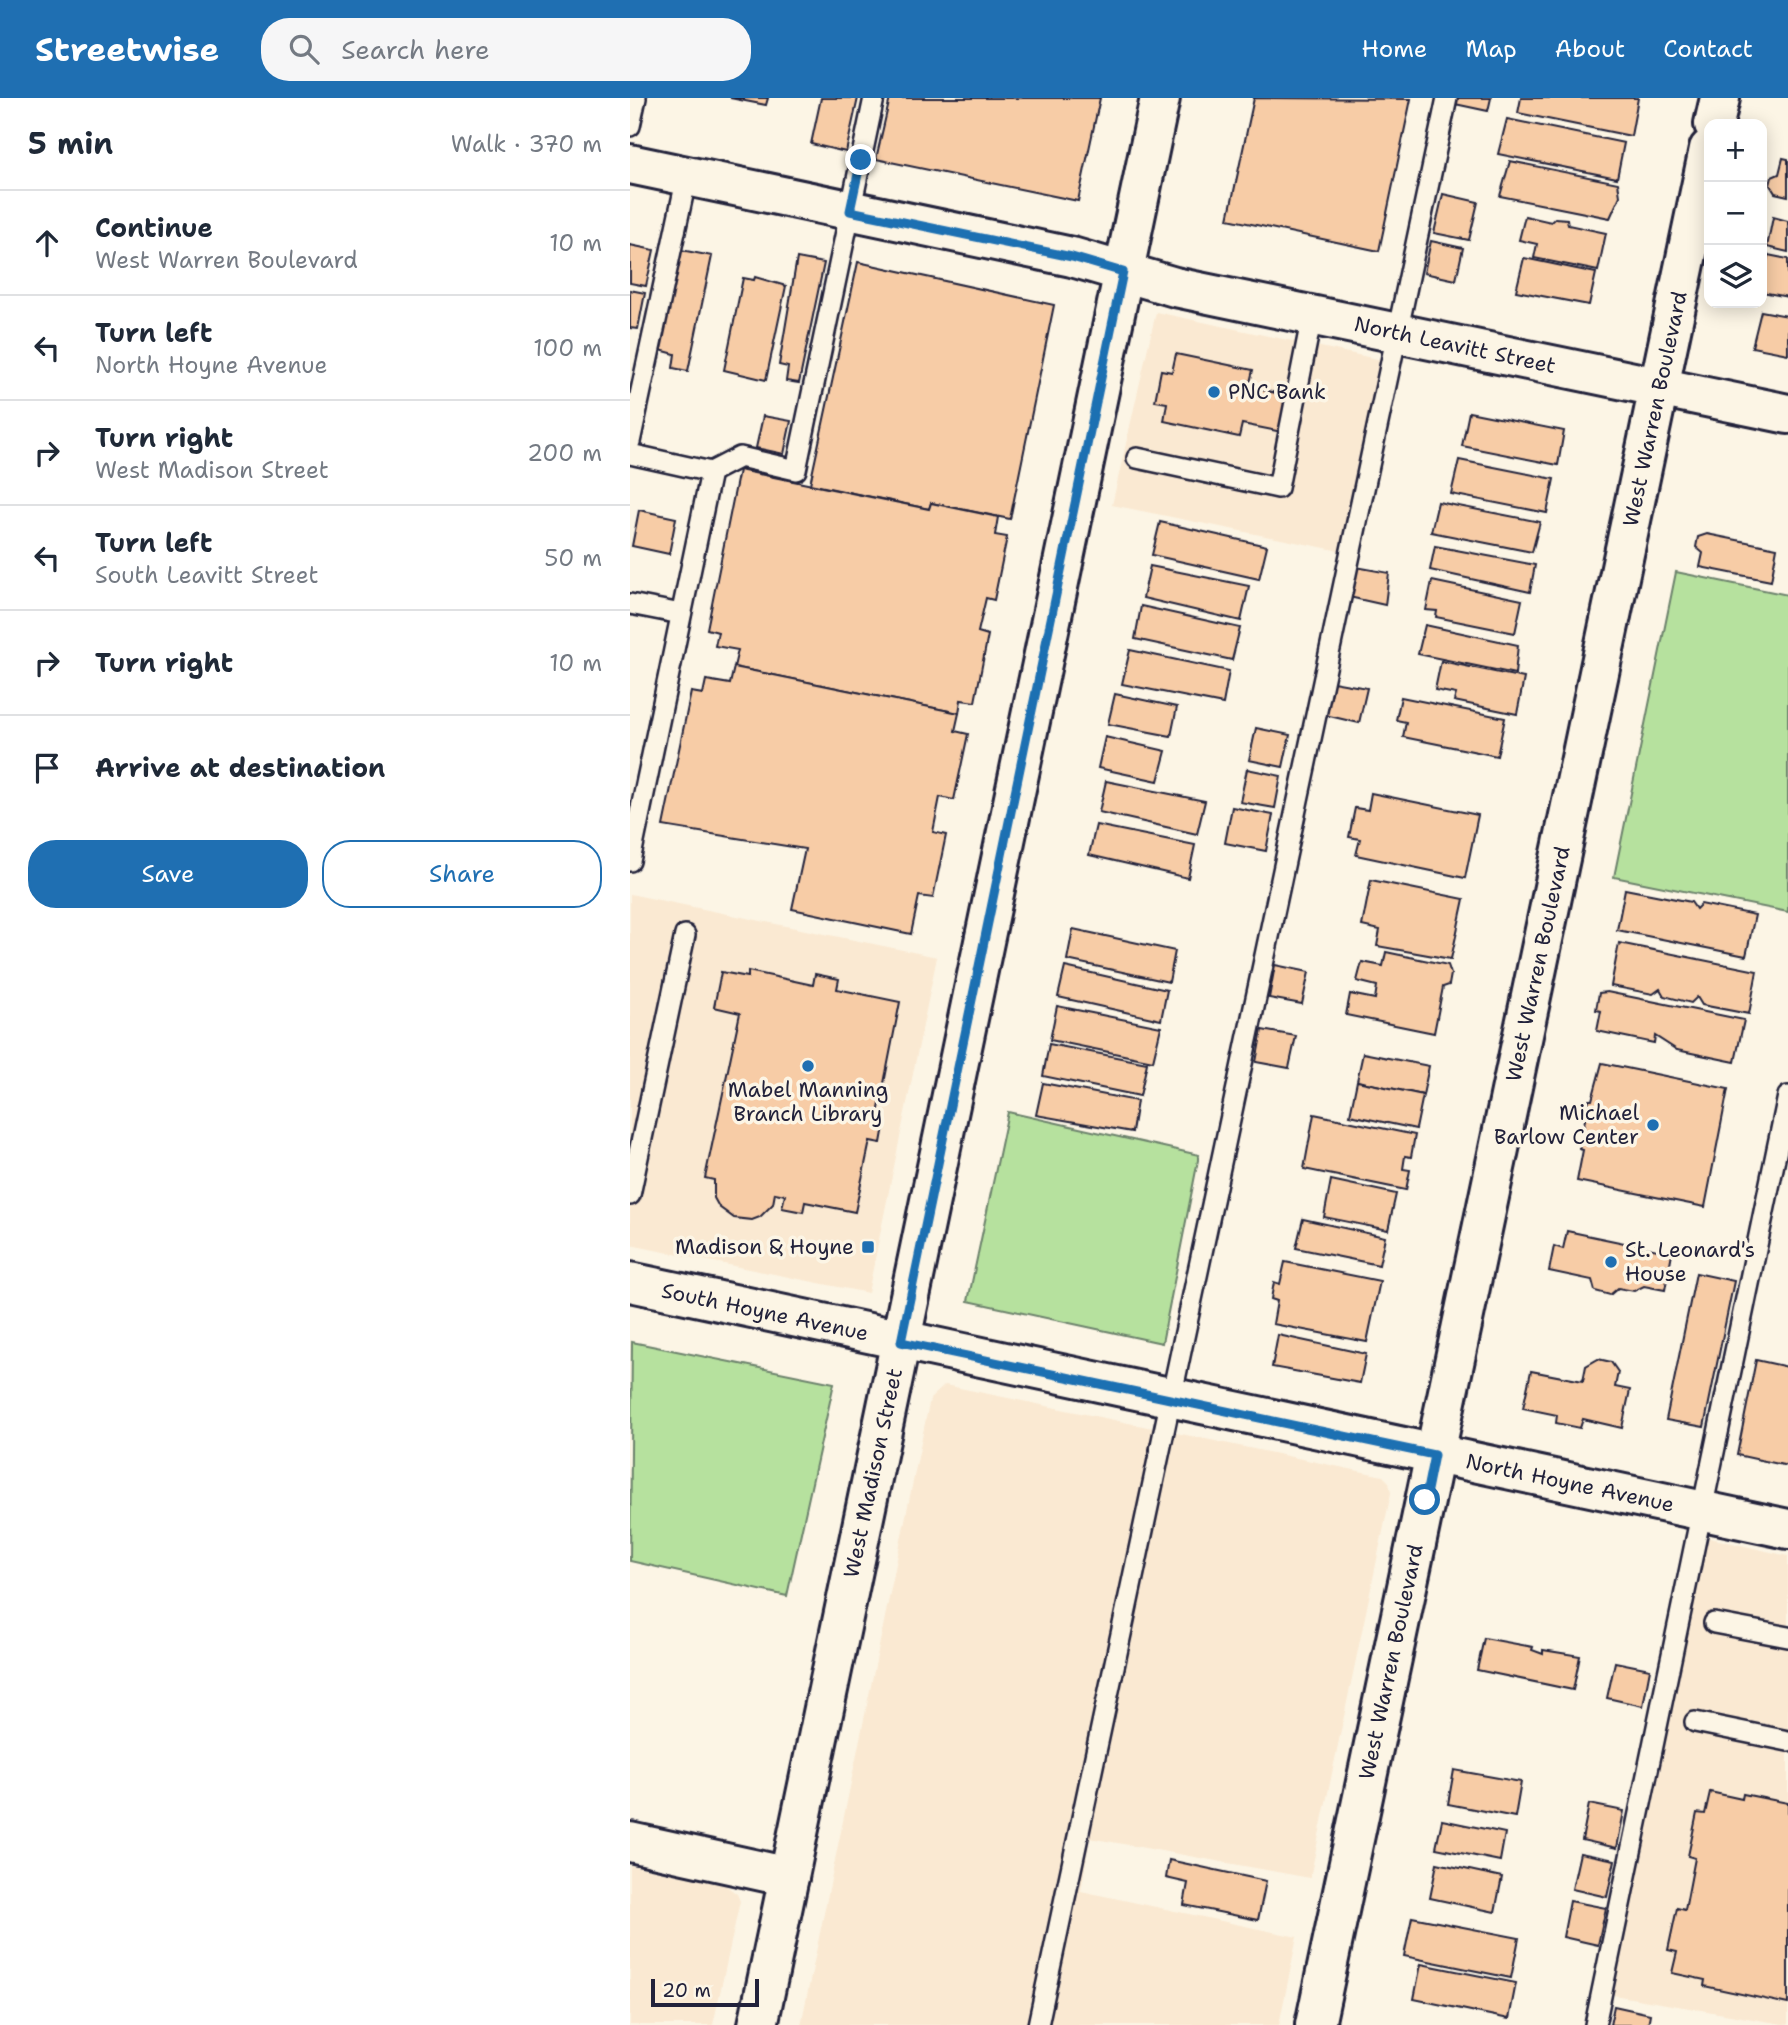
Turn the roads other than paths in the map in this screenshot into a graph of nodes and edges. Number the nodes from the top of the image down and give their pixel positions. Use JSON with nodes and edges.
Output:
{"nodes":[{"id":1,"x":636,"y":98,"type":"edge"},
{"id":2,"x":874,"y":98,"type":"edge"},
{"id":3,"x":1160,"y":98,"type":"edge"},
{"id":4,"x":1447,"y":98,"type":"edge"},
{"id":5,"x":1720,"y":98,"type":"edge"},
{"id":6,"x":1715,"y":119,"type":"edge"},
{"id":7,"x":630,"y":126,"type":"edge"},
{"id":8,"x":630,"y":164,"type":"edge"},
{"id":9,"x":1704,"y":173,"type":"edge"},
{"id":10,"x":687,"y":176,"type":"junction"},
{"id":11,"x":850,"y":211,"type":"junction"},
{"id":12,"x":1123,"y":272,"type":"junction"},
{"id":13,"x":1312,"y":316,"type":"junction"},
{"id":14,"x":1396,"y":334,"type":"junction"},
{"id":15,"x":1659,"y":387,"type":"junction"},
{"id":16,"x":1788,"y":414,"type":"edge"},
{"id":17,"x":630,"y":442,"type":"edge"},
{"id":18,"x":630,"y":454,"type":"edge"},
{"id":19,"x":1137,"y":458,"type":"dead end"},
{"id":20,"x":711,"y":472,"type":"junction"},
{"id":21,"x":630,"y":604,"type":"edge"},
{"id":22,"x":681,"y":614,"type":"junction"},
{"id":23,"x":630,"y":861,"type":"edge"},
{"id":24,"x":685,"y":935,"type":"dead end"},
{"id":25,"x":1788,"y":1096,"type":"edge"},
{"id":26,"x":630,"y":1195,"type":"edge"},
{"id":27,"x":630,"y":1282,"type":"edge"},
{"id":28,"x":901,"y":1342,"type":"junction"},
{"id":29,"x":1171,"y":1399,"type":"junction"},
{"id":30,"x":1434,"y":1455,"type":"junction"},
{"id":31,"x":1702,"y":1511,"type":"junction"},
{"id":32,"x":1788,"y":1529,"type":"edge"},
{"id":33,"x":1714,"y":1623,"type":"dead end"},
{"id":34,"x":1788,"y":1637,"type":"edge"},
{"id":35,"x":1695,"y":1722,"type":"dead end"},
{"id":36,"x":1788,"y":1741,"type":"edge"},
{"id":37,"x":630,"y":1842,"type":"edge"},
{"id":38,"x":789,"y":1877,"type":"junction"},
{"id":39,"x":758,"y":2025,"type":"edge"},
{"id":40,"x":1038,"y":2025,"type":"edge"},
{"id":41,"x":1315,"y":2025,"type":"edge"},
{"id":42,"x":1595,"y":2025,"type":"edge"}],
"edges":[{"from":1,"to":7,"type":"lane"},
{"from":2,"to":11,"type":"lane"},
{"from":3,"to":12,"type":"street","name":"West Madison Street"},
{"from":4,"to":14,"type":"lane"},
{"from":5,"to":6,"type":"street"},
{"from":8,"to":10,"type":"street","name":"North Leavitt Street"},
{"from":9,"to":15,"type":"street","name":"West Warren Boulevard"},
{"from":10,"to":11,"type":"street","name":"North Leavitt Street"},
{"from":10,"to":17,"type":"lane"},
{"from":11,"to":12,"type":"street","name":"North Leavitt Street"},
{"from":11,"to":20,"type":"lane"},
{"from":12,"to":13,"type":"street","name":"North Leavitt Street"},
{"from":12,"to":28,"type":"street","name":"West Madison Street"},
{"from":13,"to":14,"type":"street","name":"North Leavitt Street"},
{"from":13,"to":19,"type":"lane"},
{"from":14,"to":15,"type":"street","name":"North Leavitt Street"},
{"from":14,"to":29,"type":"lane"},
{"from":15,"to":16,"type":"street","name":"North Leavitt Street"},
{"from":15,"to":30,"type":"street","name":"West Warren Boulevard"},
{"from":18,"to":20,"type":"lane"},
{"from":20,"to":22,"type":"lane"},
{"from":21,"to":22,"type":"lane"},
{"from":22,"to":23,"type":"lane"},
{"from":24,"to":26,"type":"lane"},
{"from":25,"to":31,"type":"lane"},
{"from":27,"to":28,"type":"street","name":"South Hoyne Avenue"},
{"from":28,"to":29,"type":"street","name":"North Hoyne Avenue"},
{"from":28,"to":38,"type":"street","name":"West Madison Street"},
{"from":29,"to":30,"type":"street","name":"North Hoyne Avenue"},
{"from":29,"to":40,"type":"lane"},
{"from":30,"to":31,"type":"street","name":"North Hoyne Avenue"},
{"from":30,"to":41,"type":"street","name":"West Warren Boulevard"},
{"from":31,"to":32,"type":"street","name":"North Hoyne Avenue"},
{"from":31,"to":42,"type":"lane"},
{"from":33,"to":34,"type":"lane"},
{"from":35,"to":36,"type":"lane"},
{"from":37,"to":38,"type":"street"},
{"from":38,"to":39,"type":"street","name":"West Madison Street"}]}
